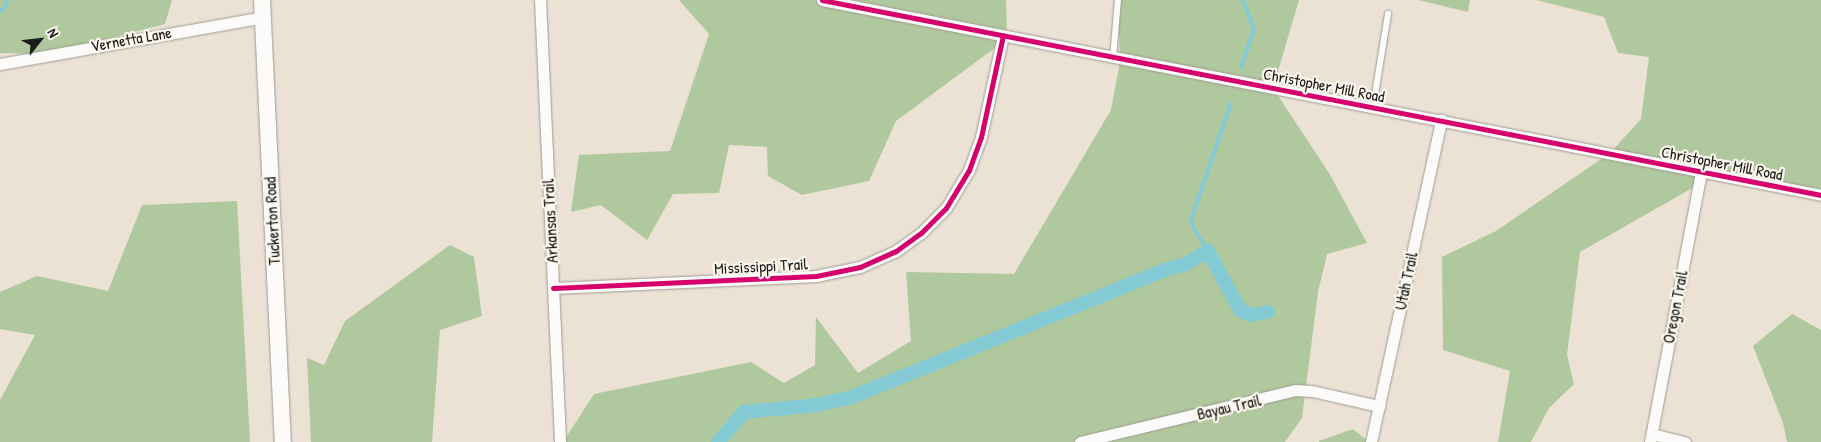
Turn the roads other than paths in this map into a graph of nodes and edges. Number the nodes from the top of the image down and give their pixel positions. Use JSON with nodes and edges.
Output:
{"nodes":[{"id":1,"x":262,"y":0,"type":"edge"},
{"id":2,"x":540,"y":0,"type":"edge"},
{"id":3,"x":822,"y":0,"type":"edge"},
{"id":4,"x":1118,"y":0,"type":"edge"},
{"id":5,"x":1388,"y":14,"type":"dead end"},
{"id":6,"x":263,"y":17,"type":"junction"},
{"id":7,"x":1003,"y":35,"type":"junction"},
{"id":8,"x":1114,"y":58,"type":"junction"},
{"id":9,"x":0,"y":64,"type":"edge"},
{"id":10,"x":1373,"y":107,"type":"junction"},
{"id":11,"x":1441,"y":120,"type":"junction"},
{"id":12,"x":1701,"y":171,"type":"junction"},
{"id":13,"x":1821,"y":195,"type":"edge"},
{"id":14,"x":553,"y":288,"type":"junction"},
{"id":15,"x":1379,"y":406,"type":"junction"},
{"id":16,"x":1651,"y":438,"type":"edge"},
{"id":17,"x":283,"y":442,"type":"edge"},
{"id":18,"x":560,"y":442,"type":"edge"},
{"id":19,"x":1080,"y":442,"type":"edge"},
{"id":20,"x":1371,"y":442,"type":"edge"},
{"id":21,"x":1685,"y":442,"type":"edge"}],
"edges":[{"from":1,"to":6,"type":"main road","name":"Tuckerton Road"},
{"from":2,"to":14,"type":"street","name":"Arkansas Trail"},
{"from":3,"to":7,"type":"street","name":"Christopher Mill Road"},
{"from":4,"to":8,"type":"lane"},
{"from":5,"to":10,"type":"lane"},
{"from":6,"to":9,"type":"street","name":"Vernetta Lane"},
{"from":6,"to":17,"type":"main road","name":"Tuckerton Road"},
{"from":7,"to":8,"type":"street","name":"Christopher Mill Road"},
{"from":7,"to":14,"type":"street","name":"Mississippi Trail"},
{"from":8,"to":10,"type":"street","name":"Christopher Mill Road"},
{"from":10,"to":11,"type":"street","name":"Christopher Mill Road"},
{"from":11,"to":12,"type":"street","name":"Christopher Mill Road"},
{"from":11,"to":15,"type":"street","name":"Utah Trail"},
{"from":12,"to":13,"type":"street","name":"Christopher Mill Road"},
{"from":12,"to":16,"type":"street","name":"Oregon Trail"},
{"from":14,"to":18,"type":"street","name":"Arkansas Trail"},
{"from":15,"to":19,"type":"street","name":"Bayau Trail"},
{"from":15,"to":20,"type":"street","name":"Utah Trail"},
{"from":16,"to":21,"type":"street"}]}
